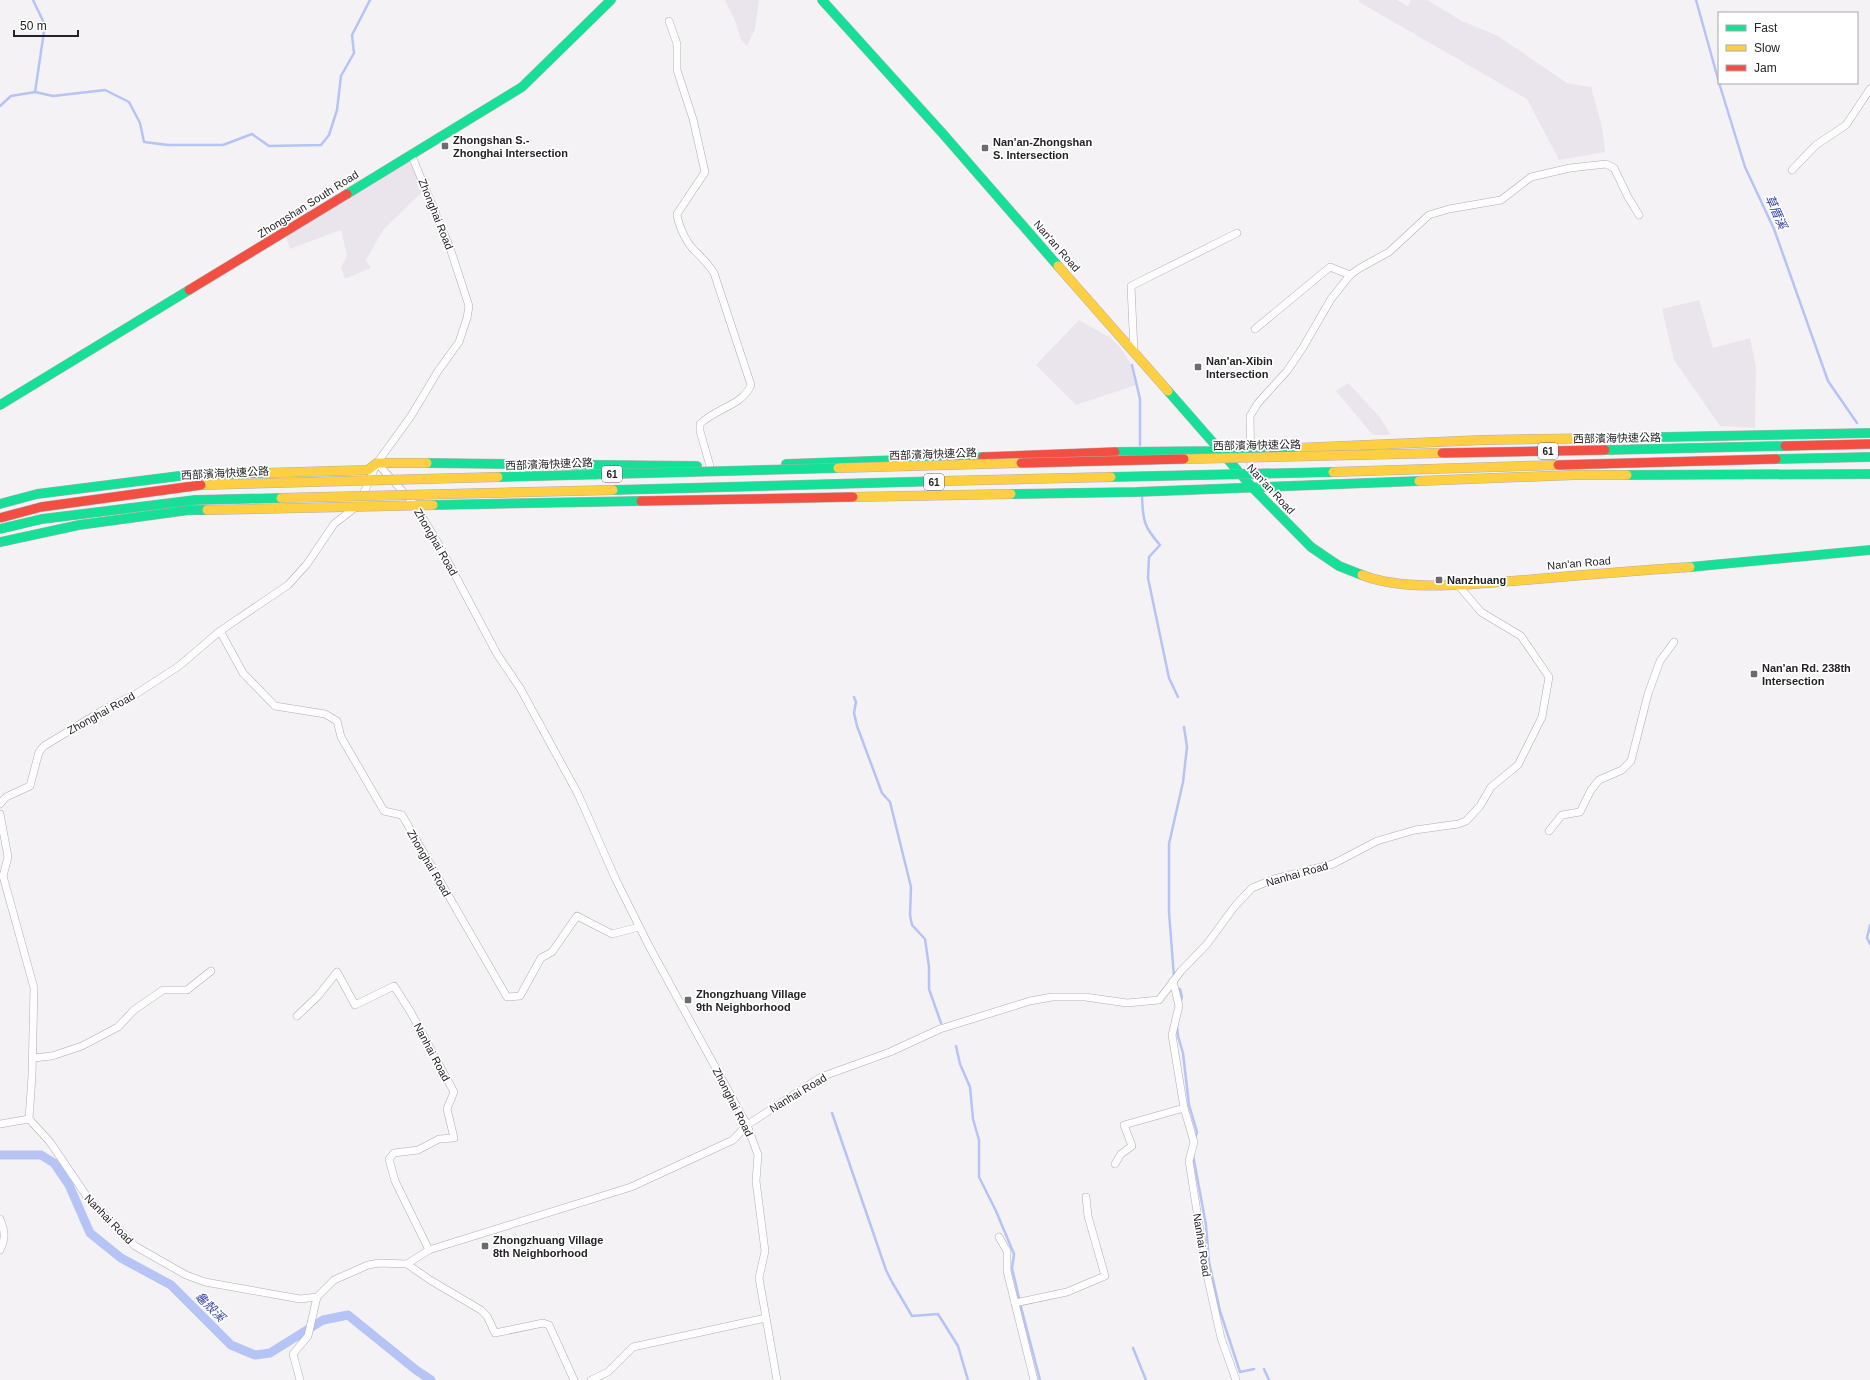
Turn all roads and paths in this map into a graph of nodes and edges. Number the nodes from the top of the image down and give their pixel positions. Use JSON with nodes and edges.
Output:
{"nodes":[{"id":1,"x":611,"y":0,"type":"edge"},
{"id":2,"x":822,"y":0,"type":"edge"},
{"id":3,"x":669,"y":21,"type":"dead end"},
{"id":4,"x":1870,"y":89,"type":"edge"},
{"id":5,"x":411,"y":154,"type":"junction"},
{"id":6,"x":1792,"y":170,"type":"dead end"},
{"id":7,"x":1639,"y":214,"type":"dead end"},
{"id":8,"x":1238,"y":233,"type":"dead end"},
{"id":9,"x":1350,"y":275,"type":"junction"},
{"id":10,"x":1255,"y":329,"type":"dead end"},
{"id":11,"x":1134,"y":352,"type":"junction"},
{"id":12,"x":0,"y":405,"type":"edge"},
{"id":13,"x":1870,"y":433,"type":"edge"},
{"id":14,"x":1870,"y":444,"type":"edge"},
{"id":15,"x":1250,"y":450,"type":"junction"},
{"id":16,"x":1220,"y":451,"type":"junction"},
{"id":17,"x":1870,"y":457,"type":"edge"},
{"id":18,"x":377,"y":463,"type":"junction"},
{"id":19,"x":710,"y":466,"type":"junction"},
{"id":20,"x":1870,"y":474,"type":"edge"},
{"id":21,"x":1251,"y":486,"type":"junction"},
{"id":22,"x":0,"y":504,"type":"edge"},
{"id":23,"x":414,"y":505,"type":"junction"},
{"id":24,"x":358,"y":506,"type":"junction"},
{"id":25,"x":0,"y":518,"type":"edge"},
{"id":26,"x":0,"y":529,"type":"edge"},
{"id":27,"x":0,"y":542,"type":"edge"},
{"id":28,"x":1870,"y":550,"type":"edge"},
{"id":29,"x":1458,"y":585,"type":"junction"},
{"id":30,"x":220,"y":631,"type":"junction"},
{"id":31,"x":1674,"y":642,"type":"dead end"},
{"id":32,"x":0,"y":804,"type":"edge"},
{"id":33,"x":0,"y":814,"type":"edge"},
{"id":34,"x":1549,"y":831,"type":"dead end"},
{"id":35,"x":639,"y":927,"type":"junction"},
{"id":36,"x":211,"y":971,"type":"dead end"},
{"id":37,"x":1173,"y":981,"type":"junction"},
{"id":38,"x":297,"y":1016,"type":"dead end"},
{"id":39,"x":33,"y":1058,"type":"junction"},
{"id":40,"x":1184,"y":1108,"type":"junction"},
{"id":41,"x":29,"y":1119,"type":"junction"},
{"id":42,"x":0,"y":1124,"type":"edge"},
{"id":43,"x":747,"y":1125,"type":"junction"},
{"id":44,"x":1115,"y":1164,"type":"dead end"},
{"id":45,"x":1086,"y":1197,"type":"dead end"},
{"id":46,"x":0,"y":1219,"type":"edge"},
{"id":47,"x":999,"y":1238,"type":"dead end"},
{"id":48,"x":0,"y":1250,"type":"edge"},
{"id":49,"x":429,"y":1250,"type":"junction"},
{"id":50,"x":408,"y":1264,"type":"junction"},
{"id":51,"x":317,"y":1297,"type":"junction"},
{"id":52,"x":1015,"y":1303,"type":"junction"},
{"id":53,"x":766,"y":1318,"type":"junction"},
{"id":54,"x":300,"y":1380,"type":"edge"},
{"id":55,"x":574,"y":1380,"type":"edge"},
{"id":56,"x":591,"y":1380,"type":"edge"},
{"id":57,"x":777,"y":1380,"type":"edge"},
{"id":58,"x":1034,"y":1380,"type":"edge"},
{"id":59,"x":1236,"y":1380,"type":"edge"}],
"edges":[{"from":1,"to":5,"type":"main road","name":"Zhongshan South Road"},
{"from":2,"to":11,"type":"main road","name":"Nan'an Road"},
{"from":3,"to":19,"type":"street"},
{"from":4,"to":6,"type":"street"},
{"from":5,"to":12,"type":"main road","name":"Zhongshan South Road"},
{"from":5,"to":18,"type":"street","name":"Zhonghai Road"},
{"from":7,"to":9,"type":"street"},
{"from":8,"to":11,"type":"street"},
{"from":9,"to":10,"type":"street"},
{"from":9,"to":15,"type":"street"},
{"from":11,"to":16,"type":"main road","name":"Nan'an Road"},
{"from":13,"to":15,"type":"main road"},
{"from":14,"to":25,"type":"main road","name":"西部濱海快速公路","number":"61","bridge":true},
{"from":15,"to":16,"type":"main road"},
{"from":15,"to":21,"type":"street"},
{"from":16,"to":19,"type":"main road"},
{"from":16,"to":21,"type":"main road","name":"Nan'an Road"},
{"from":17,"to":26,"type":"main road","number":"61","bridge":true},
{"from":18,"to":19,"type":"main road"},
{"from":18,"to":22,"type":"main road"},
{"from":18,"to":23,"type":"street","name":"Zhonghai Road"},
{"from":18,"to":24,"type":"street","name":"Zhonghai Road"},
{"from":20,"to":21,"type":"main road"},
{"from":21,"to":23,"type":"main road"},
{"from":21,"to":29,"type":"main road","name":"Nan'an Road"},
{"from":23,"to":24,"type":"main road"},
{"from":23,"to":35,"type":"street","name":"Zhonghai Road"},
{"from":24,"to":27,"type":"main road"},
{"from":24,"to":30,"type":"street","name":"Zhonghai Road"},
{"from":28,"to":29,"type":"main road","name":"Nan'an Road"},
{"from":29,"to":37,"type":"street","name":"Nanhai Road"},
{"from":30,"to":32,"type":"street","name":"Zhonghai Road"},
{"from":30,"to":35,"type":"street","name":"Zhonghai Road"},
{"from":31,"to":34,"type":"street"},
{"from":33,"to":39,"type":"street"},
{"from":35,"to":43,"type":"street","name":"Zhonghai Road"},
{"from":36,"to":39,"type":"street"},
{"from":37,"to":40,"type":"street","name":"Nanhai Road"},
{"from":37,"to":43,"type":"street","name":"Nanhai Road"},
{"from":38,"to":49,"type":"street","name":"Nanhai Road"},
{"from":39,"to":41,"type":"street"},
{"from":40,"to":44,"type":"street"},
{"from":40,"to":59,"type":"street","name":"Nanhai Road"},
{"from":41,"to":42,"type":"street"},
{"from":41,"to":51,"type":"street","name":"Nanhai Road"},
{"from":43,"to":49,"type":"street","name":"Nanhai Road"},
{"from":43,"to":53,"type":"street","name":"Zhonghai Road"},
{"from":45,"to":52,"type":"street"},
{"from":46,"to":48,"type":"street"},
{"from":47,"to":52,"type":"street"},
{"from":49,"to":50,"type":"street","name":"Nanhai Road"},
{"from":50,"to":51,"type":"street"},
{"from":50,"to":55,"type":"street"},
{"from":51,"to":54,"type":"street"},
{"from":52,"to":58,"type":"street"},
{"from":53,"to":56,"type":"street"},
{"from":53,"to":57,"type":"street","name":"Zhonghai Road"}]}
